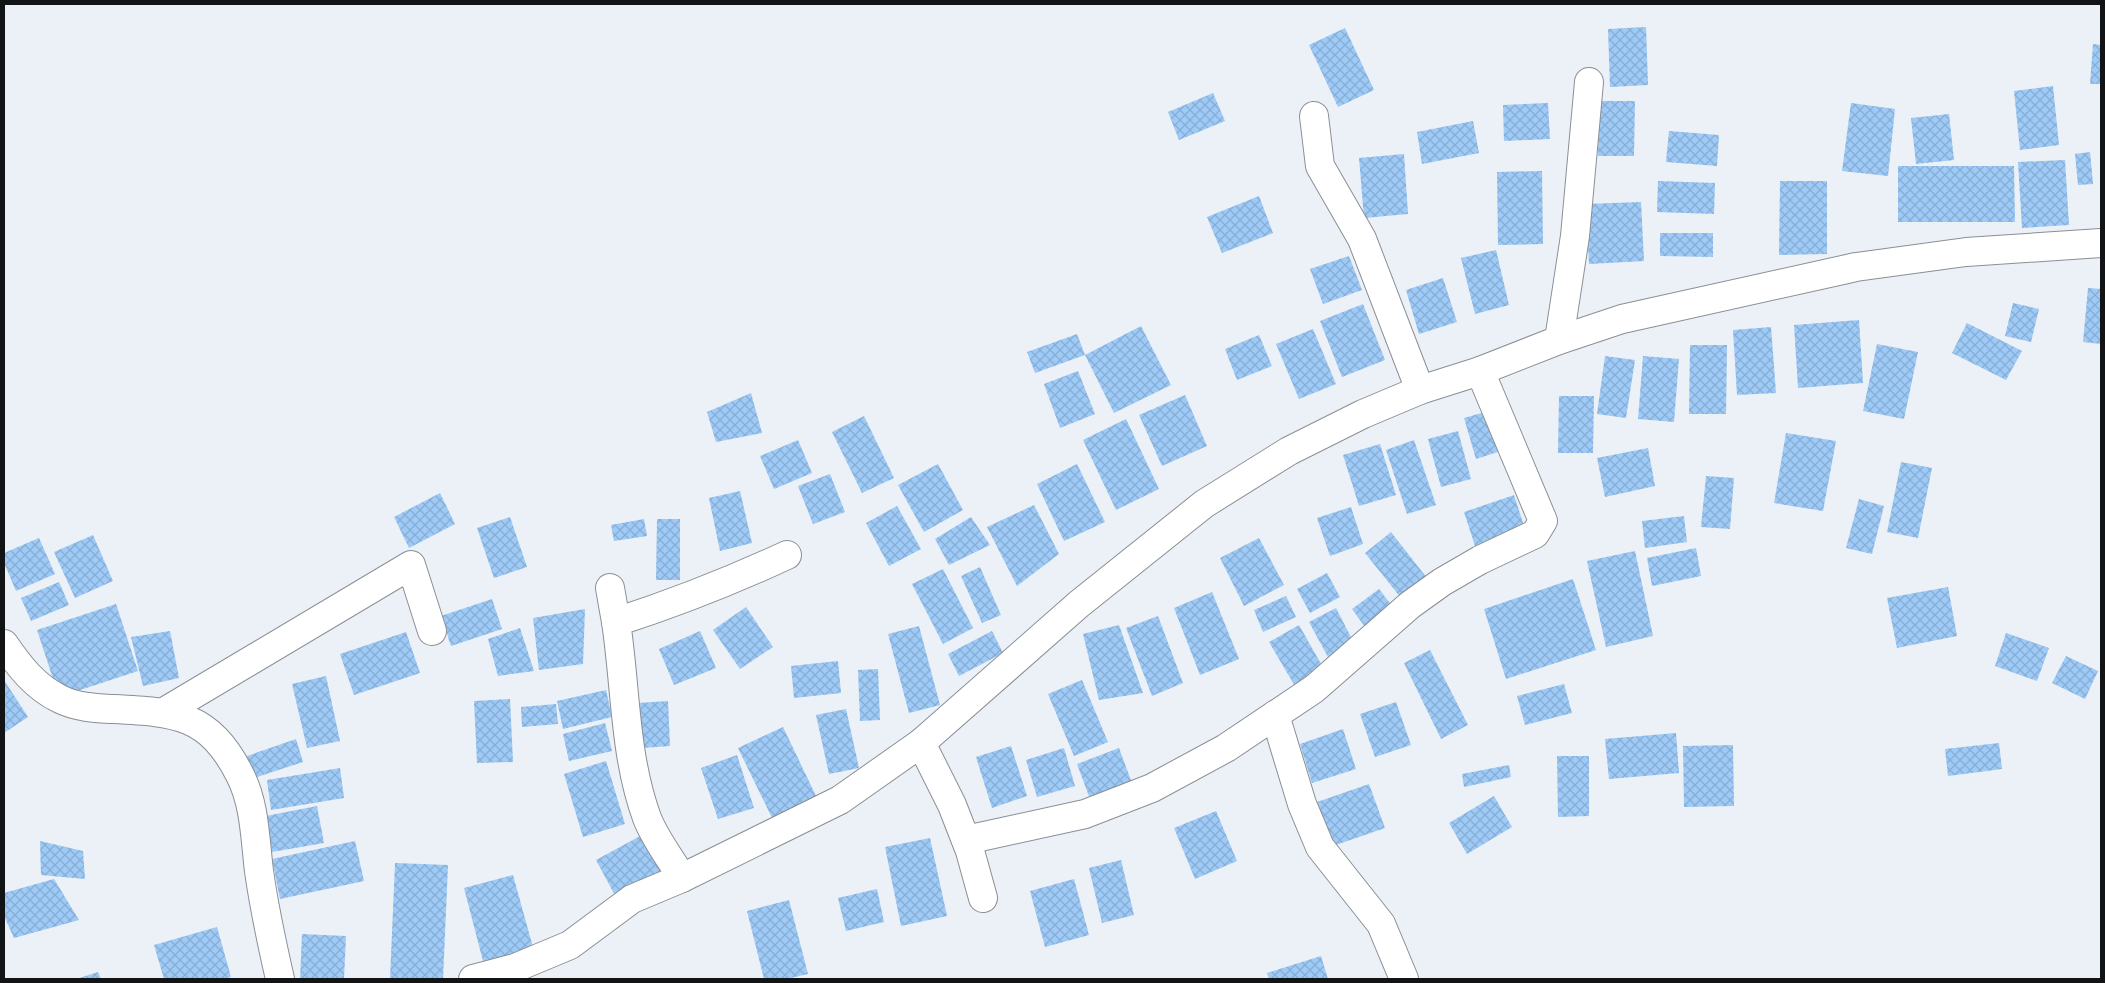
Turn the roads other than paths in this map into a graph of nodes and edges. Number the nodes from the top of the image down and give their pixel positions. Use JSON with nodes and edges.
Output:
{"nodes":[{"id":1,"x":1589,"y":82,"type":"dead end"},
{"id":2,"x":1314,"y":116,"type":"dead end"},
{"id":3,"x":2101,"y":243,"type":"edge"},
{"id":4,"x":1559,"y":340,"type":"junction"},
{"id":5,"x":1480,"y":371,"type":"junction"},
{"id":6,"x":1420,"y":390,"type":"junction"},
{"id":7,"x":787,"y":555,"type":"dead end"},
{"id":8,"x":610,"y":588,"type":"dead end"},
{"id":9,"x":616,"y":622,"type":"junction"},
{"id":10,"x":432,"y":631,"type":"dead end"},
{"id":11,"x":4,"y":644,"type":"edge"},
{"id":12,"x":164,"y":712,"type":"junction"},
{"id":13,"x":1275,"y":715,"type":"junction"},
{"id":14,"x":921,"y":743,"type":"junction"},
{"id":15,"x":966,"y":840,"type":"junction"},
{"id":16,"x":682,"y":878,"type":"junction"},
{"id":17,"x":983,"y":898,"type":"dead end"},
{"id":18,"x":280,"y":979,"type":"edge"},
{"id":19,"x":473,"y":979,"type":"edge"},
{"id":20,"x":1404,"y":979,"type":"edge"}],
"edges":[{"from":1,"to":4,"type":"street"},
{"from":2,"to":6,"type":"street"},
{"from":3,"to":4,"type":"street"},
{"from":4,"to":5,"type":"street"},
{"from":5,"to":6,"type":"street"},
{"from":5,"to":13,"type":"street"},
{"from":6,"to":14,"type":"street"},
{"from":7,"to":9,"type":"street"},
{"from":8,"to":9,"type":"street"},
{"from":9,"to":16,"type":"street"},
{"from":10,"to":12,"type":"street"},
{"from":11,"to":12,"type":"street"},
{"from":12,"to":18,"type":"street"},
{"from":13,"to":15,"type":"street"},
{"from":13,"to":20,"type":"street"},
{"from":14,"to":15,"type":"street"},
{"from":14,"to":16,"type":"street"},
{"from":15,"to":17,"type":"street"},
{"from":16,"to":19,"type":"street"}]}
